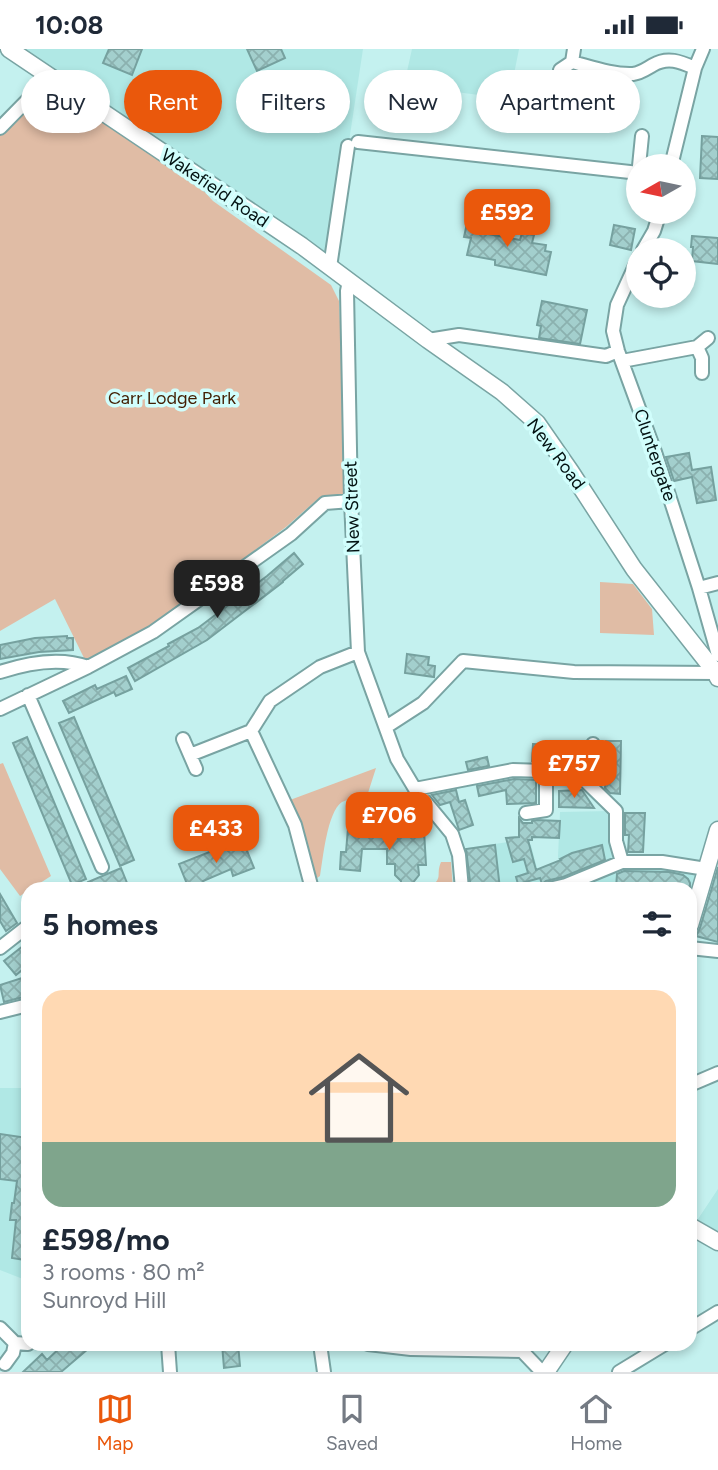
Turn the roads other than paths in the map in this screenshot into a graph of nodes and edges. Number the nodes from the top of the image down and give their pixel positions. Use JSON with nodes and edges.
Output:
{"nodes":[{"id":1,"x":9,"y":49,"type":"edge"},
{"id":2,"x":703,"y":49,"type":"edge"},
{"id":3,"x":573,"y":56,"type":"edge"},
{"id":4,"x":695,"y":68,"type":"junction"},
{"id":5,"x":42,"y":70,"type":"edge"},
{"id":6,"x":560,"y":70,"type":"dead end"},
{"id":7,"x":21,"y":107,"type":"edge"},
{"id":8,"x":110,"y":116,"type":"edge"},
{"id":9,"x":0,"y":128,"type":"edge"},
{"id":10,"x":642,"y":136,"type":"dead end"},
{"id":11,"x":640,"y":154,"type":"edge"},
{"id":12,"x":674,"y":154,"type":"edge"},
{"id":13,"x":626,"y":170,"type":"edge"},
{"id":14,"x":330,"y":267,"type":"junction"},
{"id":15,"x":349,"y":281,"type":"junction"},
{"id":16,"x":626,"y":285,"type":"edge"},
{"id":17,"x":708,"y":338,"type":"dead end"},
{"id":18,"x":428,"y":340,"type":"junction"},
{"id":19,"x":697,"y":347,"type":"junction"},
{"id":20,"x":620,"y":356,"type":"junction"},
{"id":21,"x":702,"y":373,"type":"dead end"},
{"id":22,"x":351,"y":501,"type":"junction"},
{"id":23,"x":718,"y":583,"type":"edge"},
{"id":24,"x":699,"y":588,"type":"junction"},
{"id":25,"x":358,"y":652,"type":"junction"},
{"id":26,"x":718,"y":666,"type":"edge"},
{"id":27,"x":88,"y":667,"type":"junction"},
{"id":28,"x":0,"y":672,"type":"edge"},
{"id":29,"x":29,"y":695,"type":"junction"},
{"id":30,"x":0,"y":709,"type":"edge"},
{"id":31,"x":386,"y":727,"type":"junction"},
{"id":32,"x":251,"y":731,"type":"junction"},
{"id":33,"x":183,"y":739,"type":"dead end"},
{"id":34,"x":593,"y":744,"type":"dead end"},
{"id":35,"x":190,"y":755,"type":"junction"},
{"id":36,"x":196,"y":769,"type":"dead end"},
{"id":37,"x":546,"y":771,"type":"junction"},
{"id":38,"x":582,"y":777,"type":"junction"},
{"id":39,"x":415,"y":789,"type":"junction"},
{"id":40,"x":526,"y":813,"type":"dead end"},
{"id":41,"x":718,"y":830,"type":"edge"},
{"id":42,"x":622,"y":862,"type":"junction"},
{"id":43,"x":102,"y":867,"type":"dead end"},
{"id":44,"x":706,"y":869,"type":"junction"},
{"id":45,"x":310,"y":882,"type":"edge"},
{"id":46,"x":461,"y":882,"type":"edge"},
{"id":47,"x":573,"y":882,"type":"edge"},
{"id":48,"x":697,"y":900,"type":"edge"},
{"id":49,"x":21,"y":932,"type":"edge"},
{"id":50,"x":0,"y":948,"type":"edge"},
{"id":51,"x":697,"y":949,"type":"edge"},
{"id":52,"x":718,"y":951,"type":"edge"},
{"id":53,"x":21,"y":1007,"type":"edge"},
{"id":54,"x":0,"y":1013,"type":"edge"},
{"id":55,"x":718,"y":1073,"type":"edge"},
{"id":56,"x":697,"y":1081,"type":"edge"},
{"id":57,"x":697,"y":1230,"type":"edge"},
{"id":58,"x":718,"y":1242,"type":"edge"},
{"id":59,"x":718,"y":1312,"type":"edge"},
{"id":60,"x":697,"y":1325,"type":"edge"},
{"id":61,"x":0,"y":1328,"type":"edge"},
{"id":62,"x":21,"y":1343,"type":"edge"},
{"id":63,"x":168,"y":1351,"type":"edge"},
{"id":64,"x":321,"y":1351,"type":"edge"},
{"id":65,"x":524,"y":1351,"type":"edge"},
{"id":66,"x":560,"y":1351,"type":"edge"},
{"id":67,"x":654,"y":1351,"type":"edge"},
{"id":68,"x":5,"y":1364,"type":"dead end"},
{"id":69,"x":170,"y":1372,"type":"edge"},
{"id":70,"x":324,"y":1372,"type":"edge"},
{"id":71,"x":544,"y":1372,"type":"edge"},
{"id":72,"x":619,"y":1372,"type":"edge"}],
"edges":[{"from":1,"to":5,"type":"main road","name":"Wakefield Road"},
{"from":2,"to":4,"type":"street"},
{"from":3,"to":4,"type":"street"},
{"from":3,"to":6,"type":"street"},
{"from":4,"to":12,"type":"street"},
{"from":7,"to":9,"type":"street"},
{"from":8,"to":14,"type":"main road","name":"Wakefield Road"},
{"from":10,"to":11,"type":"street"},
{"from":13,"to":14,"type":"street"},
{"from":14,"to":15,"type":"main road","name":"Wakefield Road"},
{"from":15,"to":18,"type":"main road","name":"New Road"},
{"from":15,"to":22,"type":"street","name":"New Street"},
{"from":16,"to":20,"type":"street","name":"Cluntergate"},
{"from":17,"to":19,"type":"street"},
{"from":18,"to":20,"type":"street"},
{"from":18,"to":26,"type":"main road","name":"New Road"},
{"from":19,"to":20,"type":"street"},
{"from":19,"to":21,"type":"street"},
{"from":20,"to":24,"type":"street","name":"Cluntergate"},
{"from":22,"to":25,"type":"street","name":"New Street"},
{"from":22,"to":27,"type":"street"},
{"from":23,"to":24,"type":"street"},
{"from":24,"to":26,"type":"street","name":"Cluntergate"},
{"from":25,"to":31,"type":"street","name":"New Street"},
{"from":25,"to":32,"type":"street"},
{"from":26,"to":31,"type":"street"},
{"from":27,"to":28,"type":"street"},
{"from":27,"to":29,"type":"street"},
{"from":29,"to":30,"type":"street"},
{"from":29,"to":43,"type":"street"},
{"from":31,"to":39,"type":"street","name":"New Street"},
{"from":32,"to":35,"type":"street"},
{"from":32,"to":45,"type":"street"},
{"from":33,"to":35,"type":"street"},
{"from":34,"to":38,"type":"street"},
{"from":35,"to":36,"type":"street"},
{"from":37,"to":38,"type":"street"},
{"from":37,"to":39,"type":"street"},
{"from":37,"to":40,"type":"street"},
{"from":38,"to":42,"type":"street"},
{"from":39,"to":46,"type":"street","name":"New Street"},
{"from":41,"to":44,"type":"main road"},
{"from":42,"to":44,"type":"street"},
{"from":42,"to":47,"type":"street"},
{"from":44,"to":48,"type":"main road"},
{"from":49,"to":50,"type":"street"},
{"from":51,"to":52,"type":"street"},
{"from":53,"to":54,"type":"street"},
{"from":55,"to":56,"type":"street"},
{"from":57,"to":58,"type":"main road"},
{"from":59,"to":60,"type":"street"},
{"from":61,"to":62,"type":"street"},
{"from":62,"to":68,"type":"street"},
{"from":63,"to":69,"type":"street"},
{"from":64,"to":70,"type":"street"},
{"from":65,"to":71,"type":"street"},
{"from":66,"to":71,"type":"main road"},
{"from":67,"to":72,"type":"street"}]}
